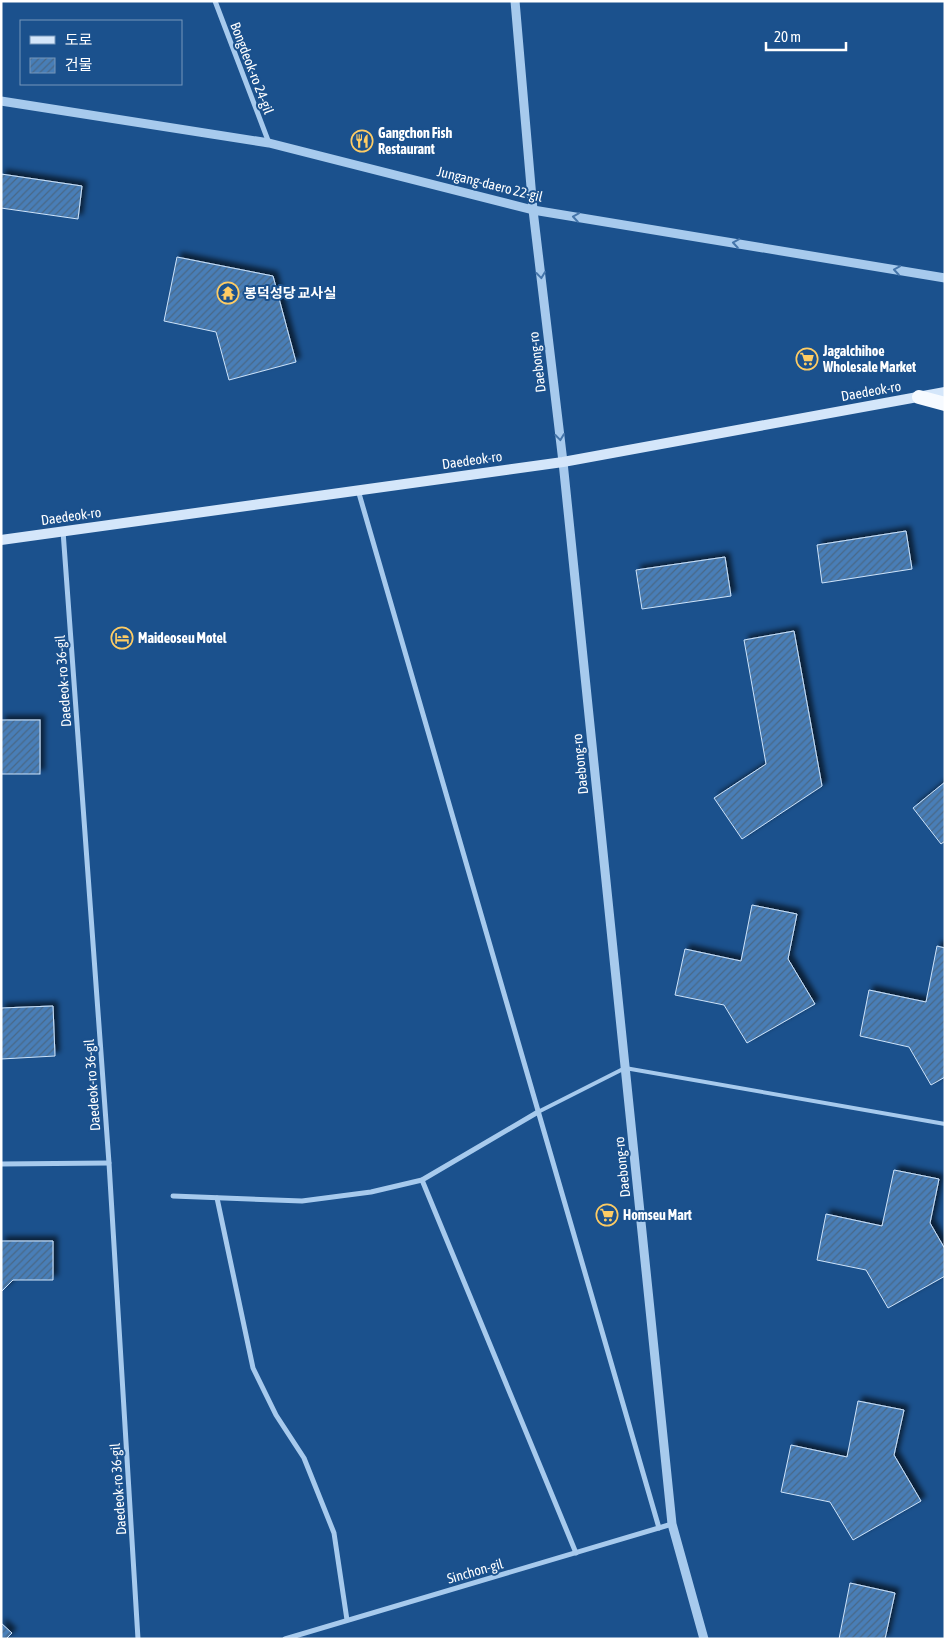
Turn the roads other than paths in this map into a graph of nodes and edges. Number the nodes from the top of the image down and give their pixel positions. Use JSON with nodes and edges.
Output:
{"nodes":[{"id":1,"x":214,"y":1,"type":"edge"},
{"id":2,"x":515,"y":1,"type":"edge"},
{"id":3,"x":1,"y":100,"type":"edge"},
{"id":4,"x":269,"y":143,"type":"junction"},
{"id":5,"x":533,"y":210,"type":"junction"},
{"id":6,"x":945,"y":278,"type":"edge"},
{"id":7,"x":945,"y":392,"type":"edge"},
{"id":8,"x":919,"y":397,"type":"junction"},
{"id":9,"x":945,"y":404,"type":"edge"},
{"id":10,"x":563,"y":462,"type":"junction"},
{"id":11,"x":358,"y":490,"type":"junction"},
{"id":12,"x":63,"y":531,"type":"junction"},
{"id":13,"x":1,"y":540,"type":"edge"},
{"id":14,"x":625,"y":1068,"type":"junction"},
{"id":15,"x":538,"y":1112,"type":"junction"},
{"id":16,"x":945,"y":1124,"type":"edge"},
{"id":17,"x":109,"y":1163,"type":"junction"},
{"id":18,"x":1,"y":1164,"type":"edge"},
{"id":19,"x":422,"y":1180,"type":"junction"},
{"id":20,"x":173,"y":1196,"type":"dead end"},
{"id":21,"x":217,"y":1198,"type":"junction"},
{"id":22,"x":672,"y":1524,"type":"junction"},
{"id":23,"x":659,"y":1528,"type":"junction"},
{"id":24,"x":576,"y":1553,"type":"junction"},
{"id":25,"x":347,"y":1620,"type":"junction"},
{"id":26,"x":138,"y":1639,"type":"edge"},
{"id":27,"x":285,"y":1639,"type":"edge"},
{"id":28,"x":704,"y":1639,"type":"edge"}],
"edges":[{"from":1,"to":4,"type":"street","name":"Bongdeok-ro 24-gil"},
{"from":2,"to":5,"type":"street","name":"Daebong-ro"},
{"from":3,"to":4,"type":"street","name":"Jungang-daero 22-gil"},
{"from":4,"to":5,"type":"street","name":"Jungang-daero 22-gil"},
{"from":6,"to":5,"type":"street","name":"Jungang-daero 22-gil","one_way":true},
{"from":5,"to":10,"type":"street","name":"Daebong-ro","one_way":true},
{"from":7,"to":8,"type":"main road","name":"Daedeok-ro"},
{"from":8,"to":9,"type":"highway"},
{"from":8,"to":10,"type":"main road","name":"Daedeok-ro"},
{"from":10,"to":11,"type":"main road","name":"Daedeok-ro"},
{"from":10,"to":14,"type":"street","name":"Daebong-ro"},
{"from":11,"to":12,"type":"main road","name":"Daedeok-ro"},
{"from":11,"to":15,"type":"street"},
{"from":12,"to":13,"type":"main road","name":"Daedeok-ro"},
{"from":12,"to":17,"type":"street","name":"Daedeok-ro 36-gil"},
{"from":14,"to":15,"type":"lane"},
{"from":14,"to":16,"type":"lane"},
{"from":14,"to":22,"type":"street","name":"Daebong-ro"},
{"from":15,"to":19,"type":"street"},
{"from":15,"to":23,"type":"street"},
{"from":17,"to":18,"type":"street"},
{"from":17,"to":26,"type":"street","name":"Daedeok-ro 36-gil"},
{"from":19,"to":21,"type":"street"},
{"from":19,"to":24,"type":"street"},
{"from":20,"to":21,"type":"street"},
{"from":21,"to":25,"type":"street"},
{"from":22,"to":23,"type":"street","name":"Sinchon-gil"},
{"from":22,"to":28,"type":"street","name":"Daebong-ro"},
{"from":23,"to":24,"type":"street","name":"Sinchon-gil"},
{"from":24,"to":25,"type":"street","name":"Sinchon-gil"},
{"from":25,"to":27,"type":"street","name":"Sinchon-gil"}]}
